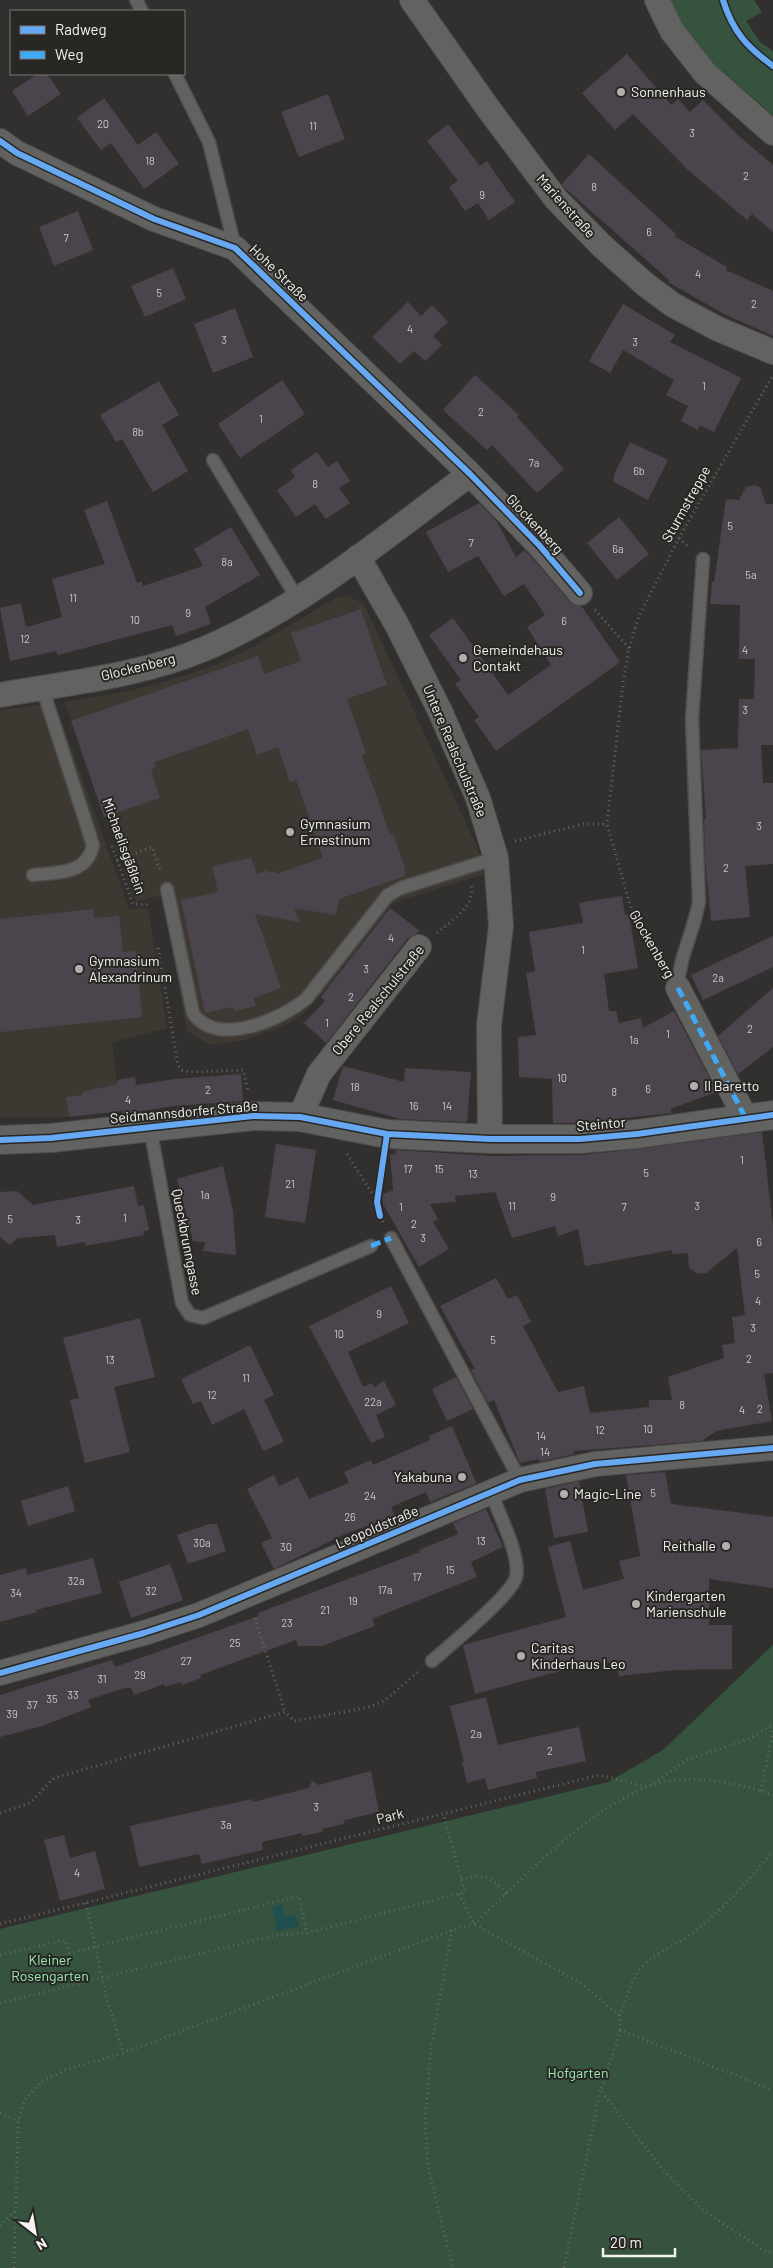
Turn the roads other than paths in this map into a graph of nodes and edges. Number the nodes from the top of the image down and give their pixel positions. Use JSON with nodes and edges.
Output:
{"nodes":[{"id":1,"x":412,"y":0,"type":"edge"},
{"id":2,"x":657,"y":0,"type":"edge"},
{"id":3,"x":176,"y":75,"type":"edge"},
{"id":4,"x":773,"y":133,"type":"edge"},
{"id":5,"x":0,"y":141,"type":"edge"},
{"id":6,"x":235,"y":248,"type":"junction"},
{"id":7,"x":773,"y":352,"type":"edge"},
{"id":8,"x":213,"y":460,"type":"dead end"},
{"id":9,"x":470,"y":474,"type":"junction"},
{"id":10,"x":358,"y":557,"type":"junction"},
{"id":11,"x":703,"y":559,"type":"dead end"},
{"id":12,"x":580,"y":593,"type":"road end"},
{"id":13,"x":297,"y":598,"type":"junction"},
{"id":14,"x":42,"y":688,"type":"junction"},
{"id":15,"x":0,"y":695,"type":"edge"},
{"id":16,"x":494,"y":853,"type":"junction"},
{"id":17,"x":33,"y":875,"type":"dead end"},
{"id":18,"x":167,"y":889,"type":"road end"},
{"id":19,"x":419,"y":947,"type":"road end"},
{"id":20,"x":678,"y":988,"type":"joint"},
{"id":21,"x":773,"y":1115,"type":"edge"},
{"id":22,"x":300,"y":1117,"type":"junction"},
{"id":23,"x":746,"y":1118,"type":"junction"},
{"id":24,"x":150,"y":1127,"type":"junction"},
{"id":25,"x":430,"y":1137,"type":"joint"},
{"id":26,"x":490,"y":1139,"type":"junction"},
{"id":27,"x":0,"y":1140,"type":"edge"},
{"id":28,"x":391,"y":1238,"type":"dead end"},
{"id":29,"x":371,"y":1246,"type":"dead end"},
{"id":30,"x":773,"y":1448,"type":"edge"},
{"id":31,"x":520,"y":1480,"type":"junction"},
{"id":32,"x":491,"y":1492,"type":"junction"},
{"id":33,"x":432,"y":1661,"type":"road end"},
{"id":34,"x":0,"y":1673,"type":"edge"}],
"edges":[{"from":1,"to":7,"type":"street","name":"Marienstraße"},
{"from":2,"to":4,"type":"street"},
{"from":3,"to":6,"type":"lane","name":"Hohe Straße"},
{"from":5,"to":6,"type":"street","name":"Hohe Straße"},
{"from":6,"to":9,"type":"street","name":"Hohe Straße"},
{"from":8,"to":13,"type":"lane"},
{"from":9,"to":10,"type":"street","name":"Glockenberg"},
{"from":9,"to":12,"type":"street","name":"Glockenberg"},
{"from":10,"to":13,"type":"street","name":"Glockenberg"},
{"from":10,"to":16,"type":"street","name":"Untere Realschulstraße"},
{"from":11,"to":20,"type":"lane","name":"Glockenberg"},
{"from":13,"to":14,"type":"street","name":"Glockenberg"},
{"from":14,"to":15,"type":"street","name":"Glockenberg"},
{"from":14,"to":17,"type":"lane"},
{"from":16,"to":18,"type":"lane"},
{"from":16,"to":26,"type":"street","name":"Untere Realschulstraße"},
{"from":19,"to":22,"type":"street","name":"Obere Realschulstraße"},
{"from":20,"to":23,"type":"street","name":"Glockenberg"},
{"from":21,"to":23,"type":"street","name":"Steintor"},
{"from":22,"to":24,"type":"street","name":"Seidmannsdorfer Straße"},
{"from":22,"to":25,"type":"street","name":"Seidmannsdorfer Straße"},
{"from":23,"to":26,"type":"street","name":"Steintor"},
{"from":24,"to":27,"type":"street","name":"Seidmannsdorfer Straße"},
{"from":24,"to":29,"type":"lane","name":"Queckbrunngasse"},
{"from":25,"to":26,"type":"street","name":"Steintor"},
{"from":28,"to":31,"type":"lane"},
{"from":30,"to":31,"type":"street","name":"Leopoldstraße"},
{"from":31,"to":32,"type":"street","name":"Leopoldstraße"},
{"from":32,"to":33,"type":"lane"},
{"from":32,"to":34,"type":"street","name":"Leopoldstraße"}]}
